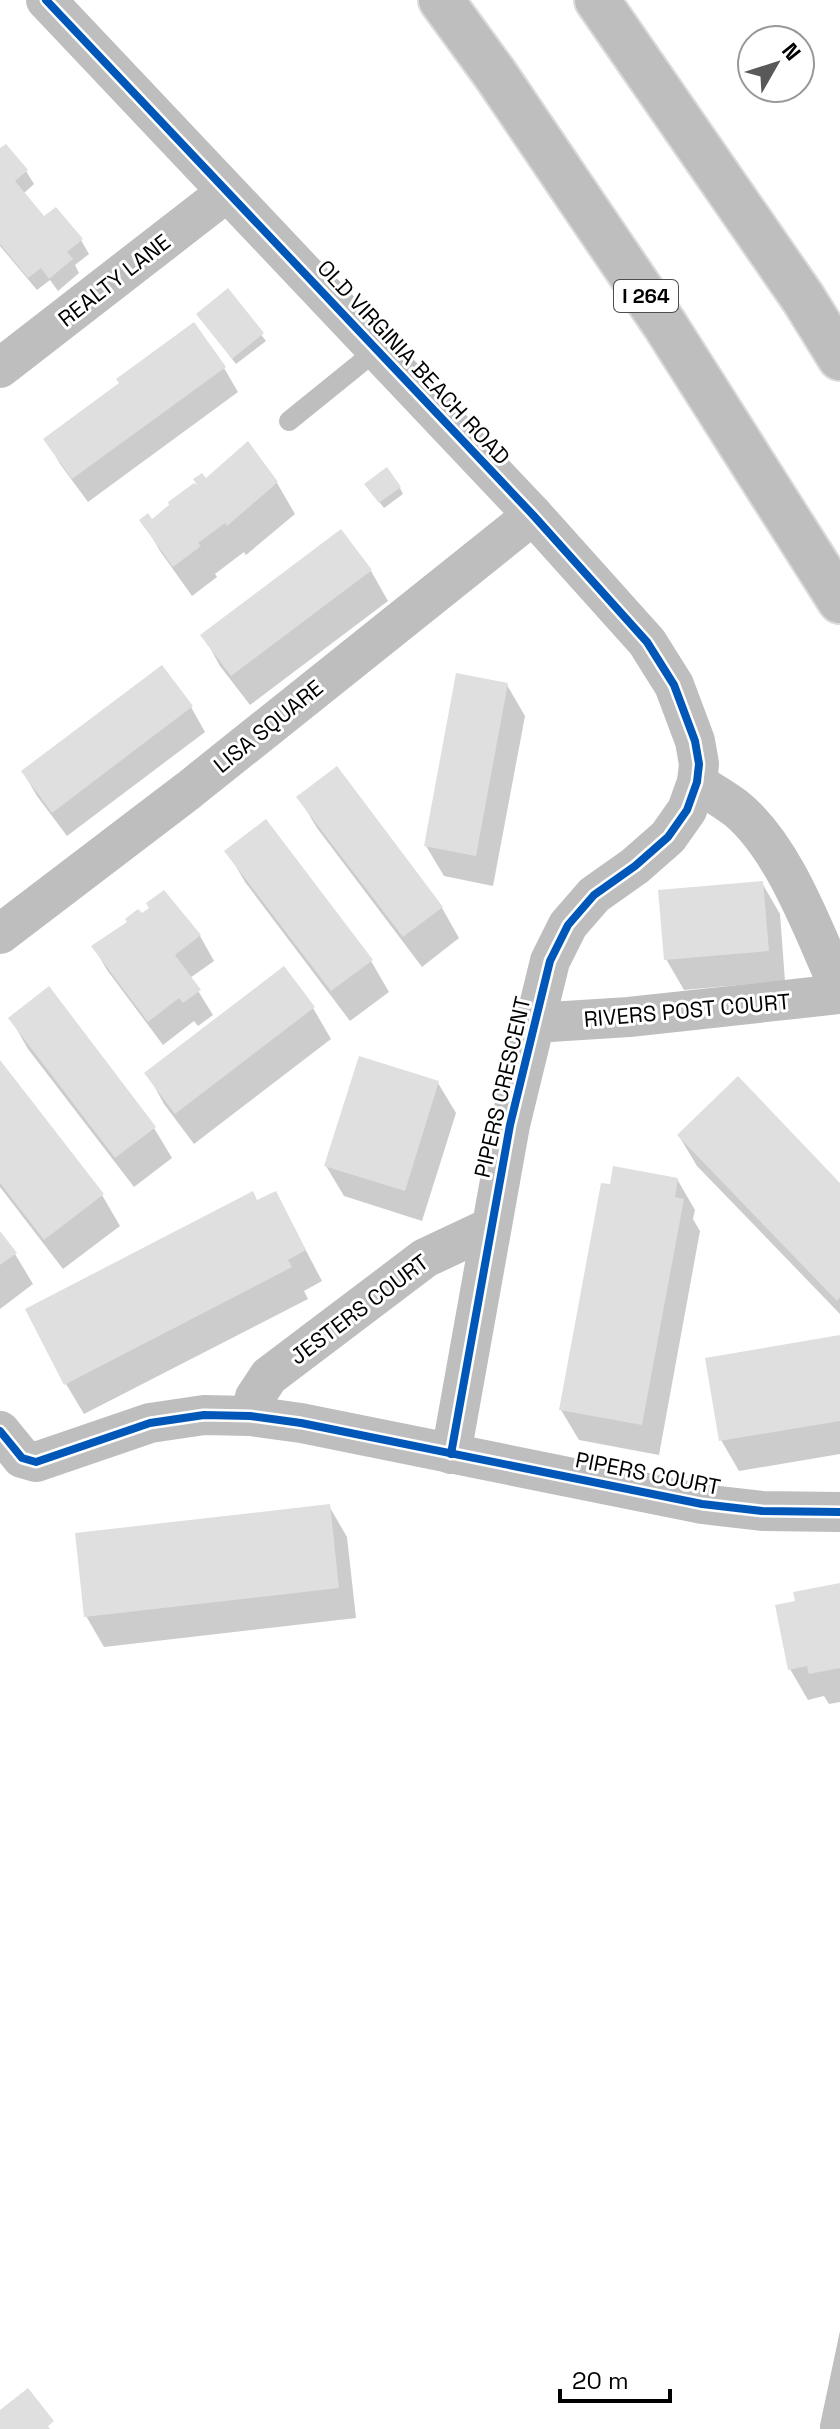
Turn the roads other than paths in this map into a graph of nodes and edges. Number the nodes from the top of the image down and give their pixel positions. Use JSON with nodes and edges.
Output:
{"nodes":[{"id":1,"x":46,"y":0,"type":"edge"},
{"id":2,"x":441,"y":0,"type":"edge"},
{"id":3,"x":597,"y":0,"type":"edge"},
{"id":4,"x":227,"y":192,"type":"junction"},
{"id":5,"x":378,"y":349,"type":"junction"},
{"id":6,"x":840,"y":358,"type":"edge"},
{"id":7,"x":0,"y":368,"type":"edge"},
{"id":8,"x":289,"y":421,"type":"dead end"},
{"id":9,"x":533,"y":515,"type":"junction"},
{"id":10,"x":840,"y":601,"type":"edge"},
{"id":11,"x":697,"y":782,"type":"junction"},
{"id":12,"x":0,"y":934,"type":"edge"},
{"id":13,"x":840,"y":992,"type":"edge"},
{"id":14,"x":534,"y":1023,"type":"junction"},
{"id":15,"x":491,"y":1227,"type":"junction"},
{"id":16,"x":250,"y":1416,"type":"junction"},
{"id":17,"x":0,"y":1431,"type":"edge"},
{"id":18,"x":451,"y":1454,"type":"junction"},
{"id":19,"x":840,"y":1512,"type":"edge"}],
"edges":[{"from":1,"to":4,"type":"street","name":"OLD VIRGINIA BEACH ROAD"},
{"from":2,"to":10,"type":"highway","number":"I 264"},
{"from":3,"to":6,"type":"highway"},
{"from":4,"to":5,"type":"street","name":"OLD VIRGINIA BEACH ROAD"},
{"from":4,"to":7,"type":"street","name":"REALTY LANE"},
{"from":5,"to":8,"type":"lane"},
{"from":5,"to":9,"type":"street","name":"OLD VIRGINIA BEACH ROAD"},
{"from":9,"to":11,"type":"street","name":"OLD VIRGINIA BEACH ROAD"},
{"from":9,"to":12,"type":"street","name":"LISA SQUARE"},
{"from":11,"to":13,"type":"street"},
{"from":11,"to":14,"type":"street","name":"PIPERS CRESCENT"},
{"from":13,"to":14,"type":"street","name":"RIVERS POST COURT"},
{"from":14,"to":15,"type":"street","name":"PIPERS CRESCENT"},
{"from":15,"to":16,"type":"street","name":"JESTERS COURT"},
{"from":15,"to":18,"type":"street","name":"PIPERS CRESCENT"},
{"from":16,"to":17,"type":"street"},
{"from":16,"to":18,"type":"street"},
{"from":18,"to":19,"type":"street","name":"PIPERS COURT"}]}
